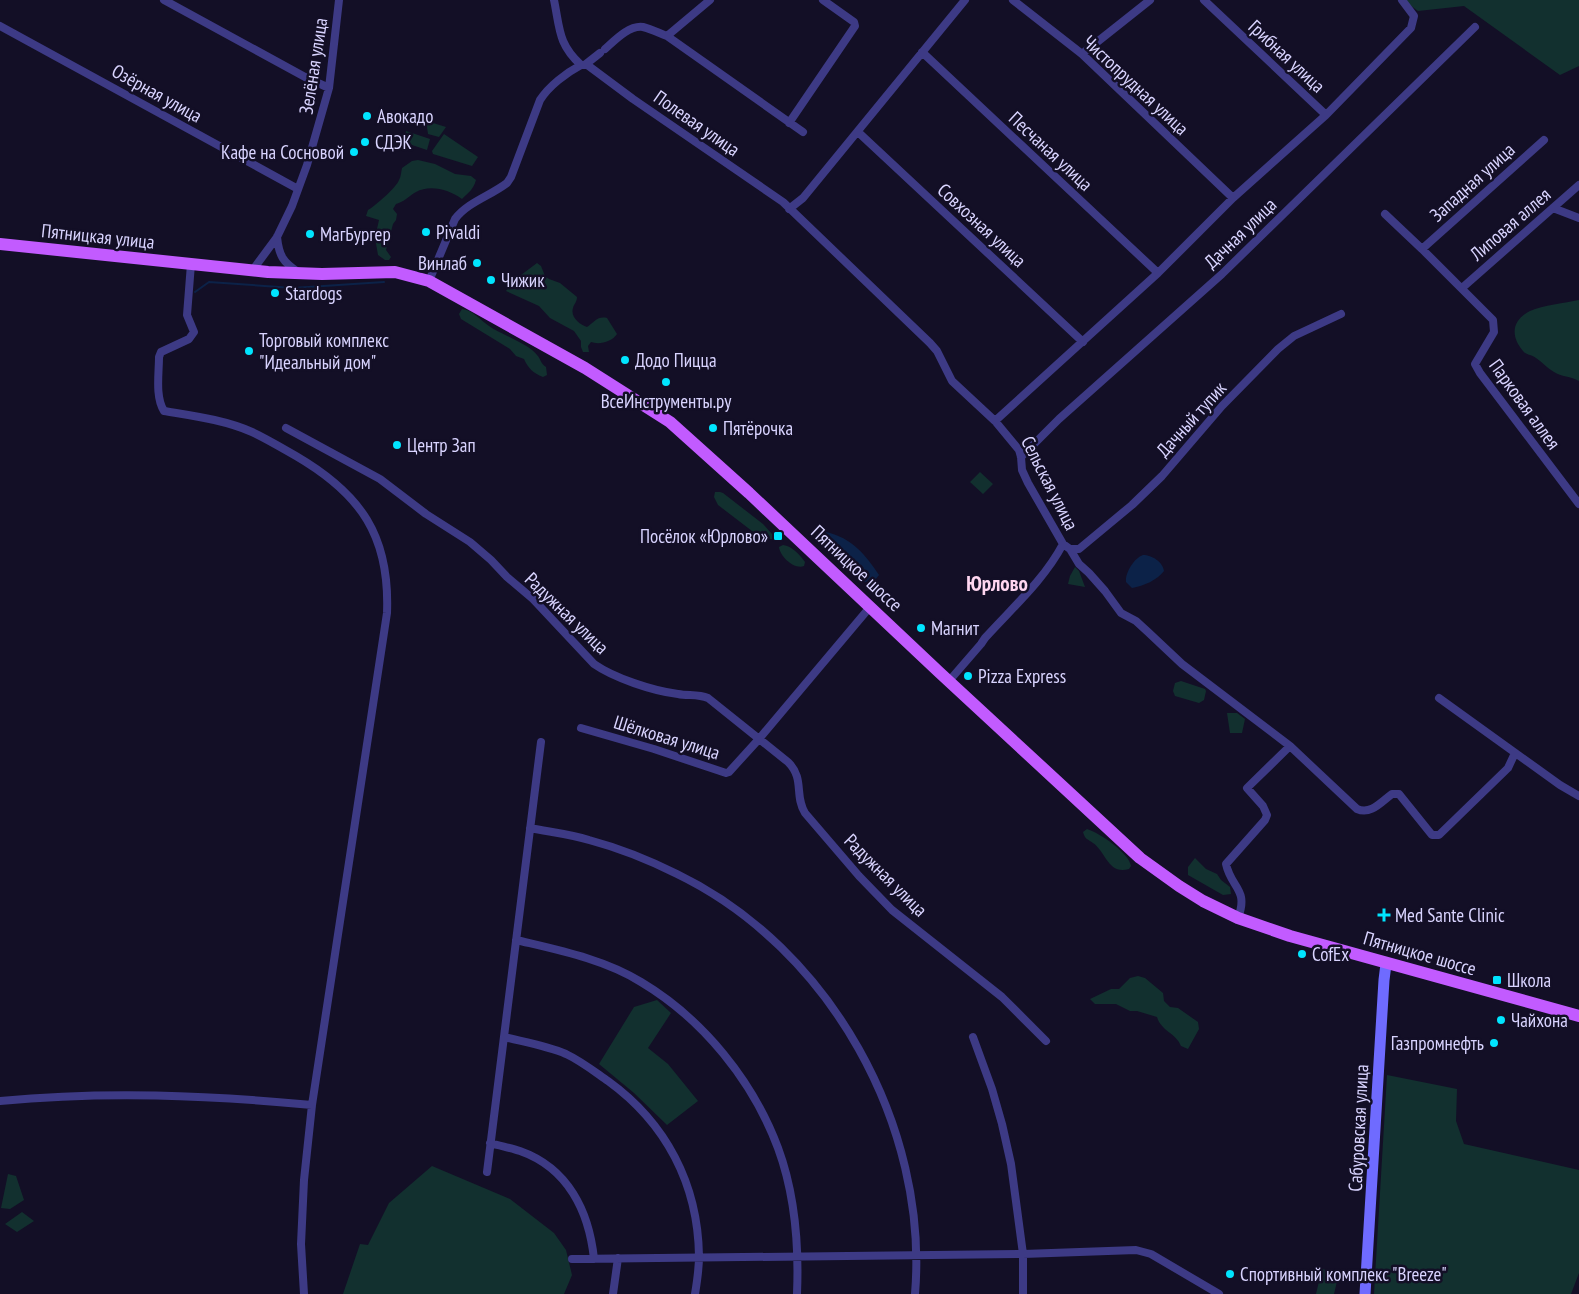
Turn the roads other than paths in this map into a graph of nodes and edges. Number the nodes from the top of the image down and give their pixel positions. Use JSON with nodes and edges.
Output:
{"nodes":[{"id":1,"x":164,"y":0,"type":"edge"},
{"id":2,"x":339,"y":0,"type":"edge"},
{"id":3,"x":554,"y":0,"type":"edge"},
{"id":4,"x":710,"y":0,"type":"edge"},
{"id":5,"x":823,"y":0,"type":"edge"},
{"id":6,"x":965,"y":0,"type":"edge"},
{"id":7,"x":1013,"y":0,"type":"edge"},
{"id":8,"x":1150,"y":0,"type":"edge"},
{"id":9,"x":1204,"y":0,"type":"edge"},
{"id":10,"x":1402,"y":0,"type":"edge"},
{"id":11,"x":0,"y":26,"type":"edge"},
{"id":12,"x":1475,"y":26,"type":"dead end"},
{"id":13,"x":667,"y":36,"type":"junction"},
{"id":14,"x":922,"y":52,"type":"junction"},
{"id":15,"x":1082,"y":54,"type":"junction"},
{"id":16,"x":584,"y":65,"type":"junction"},
{"id":17,"x":329,"y":88,"type":"junction"},
{"id":18,"x":1326,"y":115,"type":"junction"},
{"id":19,"x":789,"y":123,"type":"junction"},
{"id":20,"x":803,"y":132,"type":"dead end"},
{"id":21,"x":858,"y":132,"type":"junction"},
{"id":22,"x":1544,"y":140,"type":"dead end"},
{"id":23,"x":1579,"y":185,"type":"edge"},
{"id":24,"x":298,"y":189,"type":"junction"},
{"id":25,"x":1233,"y":198,"type":"junction"},
{"id":26,"x":1553,"y":208,"type":"junction"},
{"id":27,"x":789,"y":209,"type":"junction"},
{"id":28,"x":1384,"y":214,"type":"dead end"},
{"id":29,"x":1579,"y":218,"type":"edge"},
{"id":30,"x":277,"y":238,"type":"junction"},
{"id":31,"x":0,"y":244,"type":"edge"},
{"id":32,"x":1422,"y":248,"type":"junction"},
{"id":33,"x":191,"y":264,"type":"junction"},
{"id":34,"x":252,"y":271,"type":"junction"},
{"id":35,"x":1158,"y":273,"type":"junction"},
{"id":36,"x":300,"y":274,"type":"junction"},
{"id":37,"x":429,"y":281,"type":"junction"},
{"id":38,"x":1462,"y":288,"type":"junction"},
{"id":39,"x":1341,"y":314,"type":"dead end"},
{"id":40,"x":1083,"y":342,"type":"junction"},
{"id":41,"x":995,"y":421,"type":"junction"},
{"id":42,"x":286,"y":428,"type":"dead end"},
{"id":43,"x":1021,"y":457,"type":"junction"},
{"id":44,"x":1579,"y":504,"type":"edge"},
{"id":45,"x":1066,"y":547,"type":"junction"},
{"id":46,"x":870,"y":607,"type":"junction"},
{"id":47,"x":949,"y":681,"type":"junction"},
{"id":48,"x":1439,"y":698,"type":"dead end"},
{"id":49,"x":581,"y":728,"type":"dead end"},
{"id":50,"x":759,"y":739,"type":"junction"},
{"id":51,"x":541,"y":742,"type":"dead end"},
{"id":52,"x":1290,"y":746,"type":"junction"},
{"id":53,"x":1515,"y":753,"type":"junction"},
{"id":54,"x":1579,"y":796,"type":"edge"},
{"id":55,"x":530,"y":828,"type":"junction"},
{"id":56,"x":1238,"y":918,"type":"junction"},
{"id":57,"x":516,"y":940,"type":"junction"},
{"id":58,"x":1386,"y":964,"type":"junction"},
{"id":59,"x":1579,"y":1016,"type":"edge"},
{"id":60,"x":504,"y":1037,"type":"junction"},
{"id":61,"x":973,"y":1037,"type":"dead end"},
{"id":62,"x":1046,"y":1041,"type":"dead end"},
{"id":63,"x":0,"y":1100,"type":"edge"},
{"id":64,"x":312,"y":1105,"type":"junction"},
{"id":65,"x":490,"y":1143,"type":"junction"},
{"id":66,"x":487,"y":1172,"type":"dead end"},
{"id":67,"x":917,"y":1254,"type":"junction"},
{"id":68,"x":1022,"y":1254,"type":"junction"},
{"id":69,"x":797,"y":1256,"type":"junction"},
{"id":70,"x":699,"y":1257,"type":"junction"},
{"id":71,"x":594,"y":1258,"type":"junction"},
{"id":72,"x":618,"y":1258,"type":"junction"},
{"id":73,"x":572,"y":1259,"type":"dead end"},
{"id":74,"x":304,"y":1294,"type":"edge"},
{"id":75,"x":613,"y":1294,"type":"edge"},
{"id":76,"x":695,"y":1294,"type":"edge"},
{"id":77,"x":797,"y":1294,"type":"edge"},
{"id":78,"x":915,"y":1294,"type":"edge"},
{"id":79,"x":1023,"y":1294,"type":"edge"},
{"id":80,"x":1219,"y":1294,"type":"edge"},
{"id":81,"x":1365,"y":1294,"type":"edge"}],
"edges":[{"from":1,"to":17,"type":"street"},
{"from":2,"to":17,"type":"street","name":"Зелёная улица"},
{"from":3,"to":16,"type":"street"},
{"from":4,"to":13,"type":"street"},
{"from":5,"to":19,"type":"street"},
{"from":6,"to":14,"type":"street"},
{"from":7,"to":15,"type":"street","name":"Чистопрудная улица"},
{"from":8,"to":15,"type":"street"},
{"from":9,"to":18,"type":"street","name":"Грибная улица"},
{"from":10,"to":18,"type":"street"},
{"from":11,"to":24,"type":"street","name":"Озёрная улица"},
{"from":12,"to":43,"type":"street","name":"Дачная улица"},
{"from":13,"to":16,"type":"street"},
{"from":13,"to":19,"type":"street"},
{"from":14,"to":21,"type":"street"},
{"from":14,"to":35,"type":"street","name":"Песчаная улица"},
{"from":15,"to":25,"type":"street","name":"Чистопрудная улица"},
{"from":16,"to":27,"type":"street","name":"Полевая улица"},
{"from":16,"to":37,"type":"street"},
{"from":17,"to":24,"type":"street","name":"Зелёная улица"},
{"from":18,"to":25,"type":"street"},
{"from":19,"to":20,"type":"street"},
{"from":21,"to":27,"type":"street"},
{"from":21,"to":40,"type":"street","name":"Совхозная улица"},
{"from":22,"to":32,"type":"street","name":"Западная улица"},
{"from":23,"to":26,"type":"street","name":"Липовая аллея"},
{"from":24,"to":30,"type":"street","name":"Зелёная улица"},
{"from":25,"to":35,"type":"street"},
{"from":26,"to":29,"type":"street"},
{"from":26,"to":38,"type":"street","name":"Липовая аллея"},
{"from":27,"to":41,"type":"street","name":"Сельская улица"},
{"from":28,"to":32,"type":"street","name":"Парковая аллея"},
{"from":30,"to":34,"type":"street","name":"Зелёная улица"},
{"from":30,"to":36,"type":"street"},
{"from":31,"to":33,"type":"main road","name":"Пятницкая улица"},
{"from":32,"to":38,"type":"street","name":"Парковая аллея"},
{"from":33,"to":34,"type":"main road","name":"Пятницкое шоссе"},
{"from":33,"to":64,"type":"street"},
{"from":34,"to":36,"type":"main road","name":"Пятницкое шоссе"},
{"from":35,"to":40,"type":"street"},
{"from":36,"to":37,"type":"main road","name":"Пятницкое шоссе"},
{"from":37,"to":46,"type":"main road","name":"Пятницкое шоссе"},
{"from":38,"to":44,"type":"street","name":"Парковая аллея"},
{"from":39,"to":45,"type":"street","name":"Дачный тупик"},
{"from":40,"to":41,"type":"street"},
{"from":41,"to":43,"type":"street","name":"Сельская улица"},
{"from":42,"to":50,"type":"street","name":"Радужная улица"},
{"from":43,"to":45,"type":"street","name":"Сельская улица"},
{"from":45,"to":47,"type":"street"},
{"from":45,"to":52,"type":"street","name":"Сельская улица"},
{"from":46,"to":47,"type":"main road","name":"Пятницкое шоссе"},
{"from":46,"to":50,"type":"street"},
{"from":47,"to":56,"type":"main road","name":"Пятницкое шоссе"},
{"from":48,"to":53,"type":"street"},
{"from":49,"to":50,"type":"street","name":"Шёлковая улица"},
{"from":50,"to":62,"type":"street","name":"Радужная улица"},
{"from":51,"to":55,"type":"street"},
{"from":52,"to":53,"type":"street","name":"Сельская улица"},
{"from":52,"to":56,"type":"street"},
{"from":53,"to":54,"type":"street"},
{"from":55,"to":57,"type":"street"},
{"from":55,"to":67,"type":"street"},
{"from":56,"to":58,"type":"main road","name":"Пятницкое шоссе"},
{"from":57,"to":60,"type":"street"},
{"from":57,"to":69,"type":"street"},
{"from":58,"to":59,"type":"main road","name":"Пятницкое шоссе"},
{"from":58,"to":81,"type":"street","name":"Сабуровская улица"},
{"from":60,"to":65,"type":"street"},
{"from":60,"to":70,"type":"street"},
{"from":61,"to":68,"type":"street"},
{"from":63,"to":64,"type":"street"},
{"from":64,"to":74,"type":"street"},
{"from":65,"to":66,"type":"street"},
{"from":65,"to":71,"type":"street"},
{"from":67,"to":68,"type":"street"},
{"from":67,"to":69,"type":"street"},
{"from":67,"to":78,"type":"street"},
{"from":68,"to":79,"type":"street"},
{"from":68,"to":80,"type":"street"},
{"from":69,"to":70,"type":"street"},
{"from":69,"to":77,"type":"street"},
{"from":70,"to":72,"type":"street"},
{"from":70,"to":76,"type":"street"},
{"from":71,"to":72,"type":"street"},
{"from":71,"to":73,"type":"street"},
{"from":72,"to":75,"type":"street"}]}
